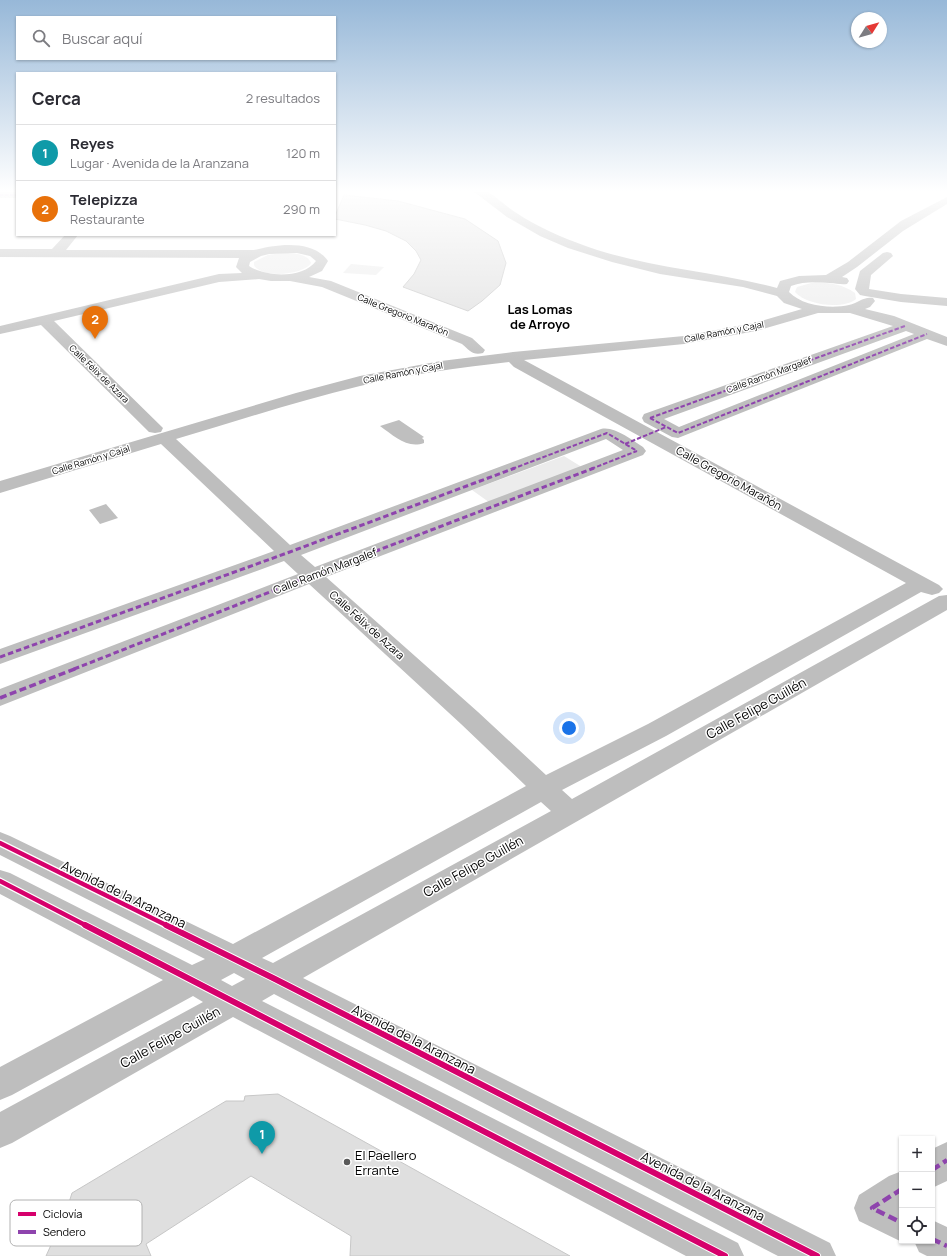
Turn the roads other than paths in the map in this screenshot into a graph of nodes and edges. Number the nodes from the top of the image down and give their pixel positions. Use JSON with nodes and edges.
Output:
{"nodes":[{"id":1,"x":59,"y":250,"type":"edge"},
{"id":2,"x":265,"y":250,"type":"edge"},
{"id":3,"x":297,"y":250,"type":"joint"},
{"id":4,"x":586,"y":250,"type":"edge"},
{"id":5,"x":871,"y":250,"type":"edge"},
{"id":6,"x":895,"y":250,"type":"edge"},
{"id":7,"x":261,"y":252,"type":"junction"},
{"id":8,"x":0,"y":253,"type":"edge"},
{"id":9,"x":55,"y":254,"type":"junction"},
{"id":10,"x":214,"y":255,"type":"junction"},
{"id":11,"x":243,"y":264,"type":"junction"},
{"id":12,"x":316,"y":269,"type":"junction"},
{"id":13,"x":257,"y":276,"type":"junction"},
{"id":14,"x":291,"y":277,"type":"junction"},
{"id":15,"x":219,"y":278,"type":"junction"},
{"id":16,"x":827,"y":279,"type":"junction"},
{"id":17,"x":326,"y":284,"type":"junction"},
{"id":18,"x":785,"y":292,"type":"junction"},
{"id":19,"x":865,"y":296,"type":"junction"},
{"id":20,"x":947,"y":302,"type":"edge"},
{"id":21,"x":817,"y":309,"type":"junction"},
{"id":22,"x":850,"y":309,"type":"junction"},
{"id":23,"x":889,"y":319,"type":"junction"},
{"id":24,"x":43,"y":320,"type":"junction"},
{"id":25,"x":905,"y":326,"type":"junction"},
{"id":26,"x":0,"y":330,"type":"edge"},
{"id":27,"x":927,"y":334,"type":"junction"},
{"id":28,"x":947,"y":342,"type":"edge"},
{"id":29,"x":478,"y":350,"type":"junction"},
{"id":30,"x":513,"y":356,"type":"junction"},
{"id":31,"x":666,"y":427,"type":"junction"},
{"id":32,"x":160,"y":433,"type":"junction"},
{"id":33,"x":649,"y":434,"type":"junction"},
{"id":34,"x":625,"y":444,"type":"junction"},
{"id":35,"x":0,"y":473,"type":"edge"},
{"id":36,"x":0,"y":487,"type":"edge"},
{"id":37,"x":287,"y":553,"type":"junction"},
{"id":38,"x":313,"y":575,"type":"junction"},
{"id":39,"x":921,"y":583,"type":"junction"},
{"id":40,"x":947,"y":597,"type":"edge"},
{"id":41,"x":947,"y":601,"type":"edge"},
{"id":42,"x":0,"y":657,"type":"edge"},
{"id":43,"x":0,"y":698,"type":"edge"},
{"id":44,"x":544,"y":788,"type":"junction"},
{"id":45,"x":569,"y":813,"type":"junction"},
{"id":46,"x":0,"y":843,"type":"edge"},
{"id":47,"x":0,"y":881,"type":"edge"},
{"id":48,"x":232,"y":959,"type":"junction"},
{"id":49,"x":275,"y":979,"type":"junction"},
{"id":50,"x":193,"y":980,"type":"junction"},
{"id":51,"x":234,"y":1002,"type":"junction"},
{"id":52,"x":0,"y":1084,"type":"edge"},
{"id":53,"x":0,"y":1131,"type":"edge"},
{"id":54,"x":947,"y":1160,"type":"edge"},
{"id":55,"x":935,"y":1168,"type":"edge"},
{"id":56,"x":899,"y":1191,"type":"edge"},
{"id":57,"x":899,"y":1222,"type":"edge"},
{"id":58,"x":935,"y":1240,"type":"edge"},
{"id":59,"x":947,"y":1246,"type":"edge"},
{"id":60,"x":725,"y":1256,"type":"edge"},
{"id":61,"x":817,"y":1256,"type":"edge"}],
"edges":[{"from":1,"to":9,"type":"street"},
{"from":2,"to":7,"type":"street"},
{"from":3,"to":7,"type":"street"},
{"from":3,"to":12,"type":"street"},
{"from":4,"to":18,"type":"street"},
{"from":5,"to":16,"type":"street"},
{"from":6,"to":19,"type":"street"},
{"from":7,"to":10,"type":"street"},
{"from":7,"to":11,"type":"street"},
{"from":8,"to":9,"type":"street"},
{"from":9,"to":10,"type":"street"},
{"from":10,"to":11,"type":"street"},
{"from":11,"to":13,"type":"street"},
{"from":11,"to":15,"type":"street"},
{"from":12,"to":14,"type":"street"},
{"from":12,"to":17,"type":"street"},
{"from":13,"to":14,"type":"street"},
{"from":13,"to":15,"type":"street"},
{"from":14,"to":17,"type":"street","name":"Calle Gregorio Marañón"},
{"from":15,"to":24,"type":"street"},
{"from":16,"to":18,"type":"street"},
{"from":16,"to":19,"type":"street"},
{"from":17,"to":29,"type":"street","name":"Calle Gregorio Marañón"},
{"from":18,"to":21,"type":"street"},
{"from":18,"to":29,"type":"street","name":"Calle Ramón y Cajal"},
{"from":19,"to":20,"type":"street"},
{"from":19,"to":22,"type":"street"},
{"from":19,"to":23,"type":"street"},
{"from":21,"to":22,"type":"street"},
{"from":21,"to":30,"type":"street","name":"Calle Ramón y Cajal"},
{"from":22,"to":23,"type":"street"},
{"from":23,"to":25,"type":"street"},
{"from":24,"to":26,"type":"street"},
{"from":24,"to":32,"type":"street","name":"Calle Félix de Azara"},
{"from":25,"to":27,"type":"street"},
{"from":25,"to":31,"type":"street","name":"Calle Ramón Margalef"},
{"from":27,"to":28,"type":"street"},
{"from":27,"to":31,"type":"street","name":"Calle Ramón Margalef"},
{"from":29,"to":32,"type":"street","name":"Calle Ramón y Cajal"},
{"from":30,"to":32,"type":"street","name":"Calle Ramón y Cajal"},
{"from":30,"to":33,"type":"street","name":"Calle Gregorio Marañón"},
{"from":31,"to":33,"type":"street"},
{"from":32,"to":35,"type":"street","name":"Calle Ramón y Cajal"},
{"from":32,"to":36,"type":"street","name":"Calle Ramón y Cajal"},
{"from":32,"to":37,"type":"street","name":"Calle Félix de Azara"},
{"from":33,"to":34,"type":"street"},
{"from":33,"to":39,"type":"street","name":"Calle Gregorio Marañón"},
{"from":34,"to":37,"type":"street","name":"Calle Ramón Margalef"},
{"from":34,"to":38,"type":"street","name":"Calle Ramón Margalef"},
{"from":37,"to":38,"type":"street","name":"Calle Félix de Azara"},
{"from":37,"to":42,"type":"street","name":"Calle Ramón Margalef"},
{"from":38,"to":43,"type":"street","name":"Calle Ramón Margalef"},
{"from":38,"to":44,"type":"street","name":"Calle Félix de Azara"},
{"from":39,"to":40,"type":"street","name":"Calle Gregorio Marañón"},
{"from":39,"to":44,"type":"street"},
{"from":41,"to":45,"type":"street","name":"Calle Felipe Guillén"},
{"from":44,"to":45,"type":"street","name":"Calle Félix de Azara"},
{"from":44,"to":48,"type":"street"},
{"from":45,"to":49,"type":"street","name":"Calle Felipe Guillén"},
{"from":46,"to":48,"type":"street","name":"Avenida de la Aranzana"},
{"from":47,"to":50,"type":"street"},
{"from":48,"to":49,"type":"street","name":"Avenida de la Aranzana"},
{"from":48,"to":50,"type":"street"},
{"from":49,"to":51,"type":"street","name":"Calle Felipe Guillén"},
{"from":49,"to":61,"type":"street","name":"Avenida de la Aranzana"},
{"from":50,"to":51,"type":"street"},
{"from":50,"to":52,"type":"street"},
{"from":51,"to":53,"type":"street","name":"Calle Felipe Guillén"},
{"from":51,"to":60,"type":"street"},
{"from":54,"to":55,"type":"street"},
{"from":56,"to":57,"type":"street"},
{"from":58,"to":59,"type":"street"}]}
